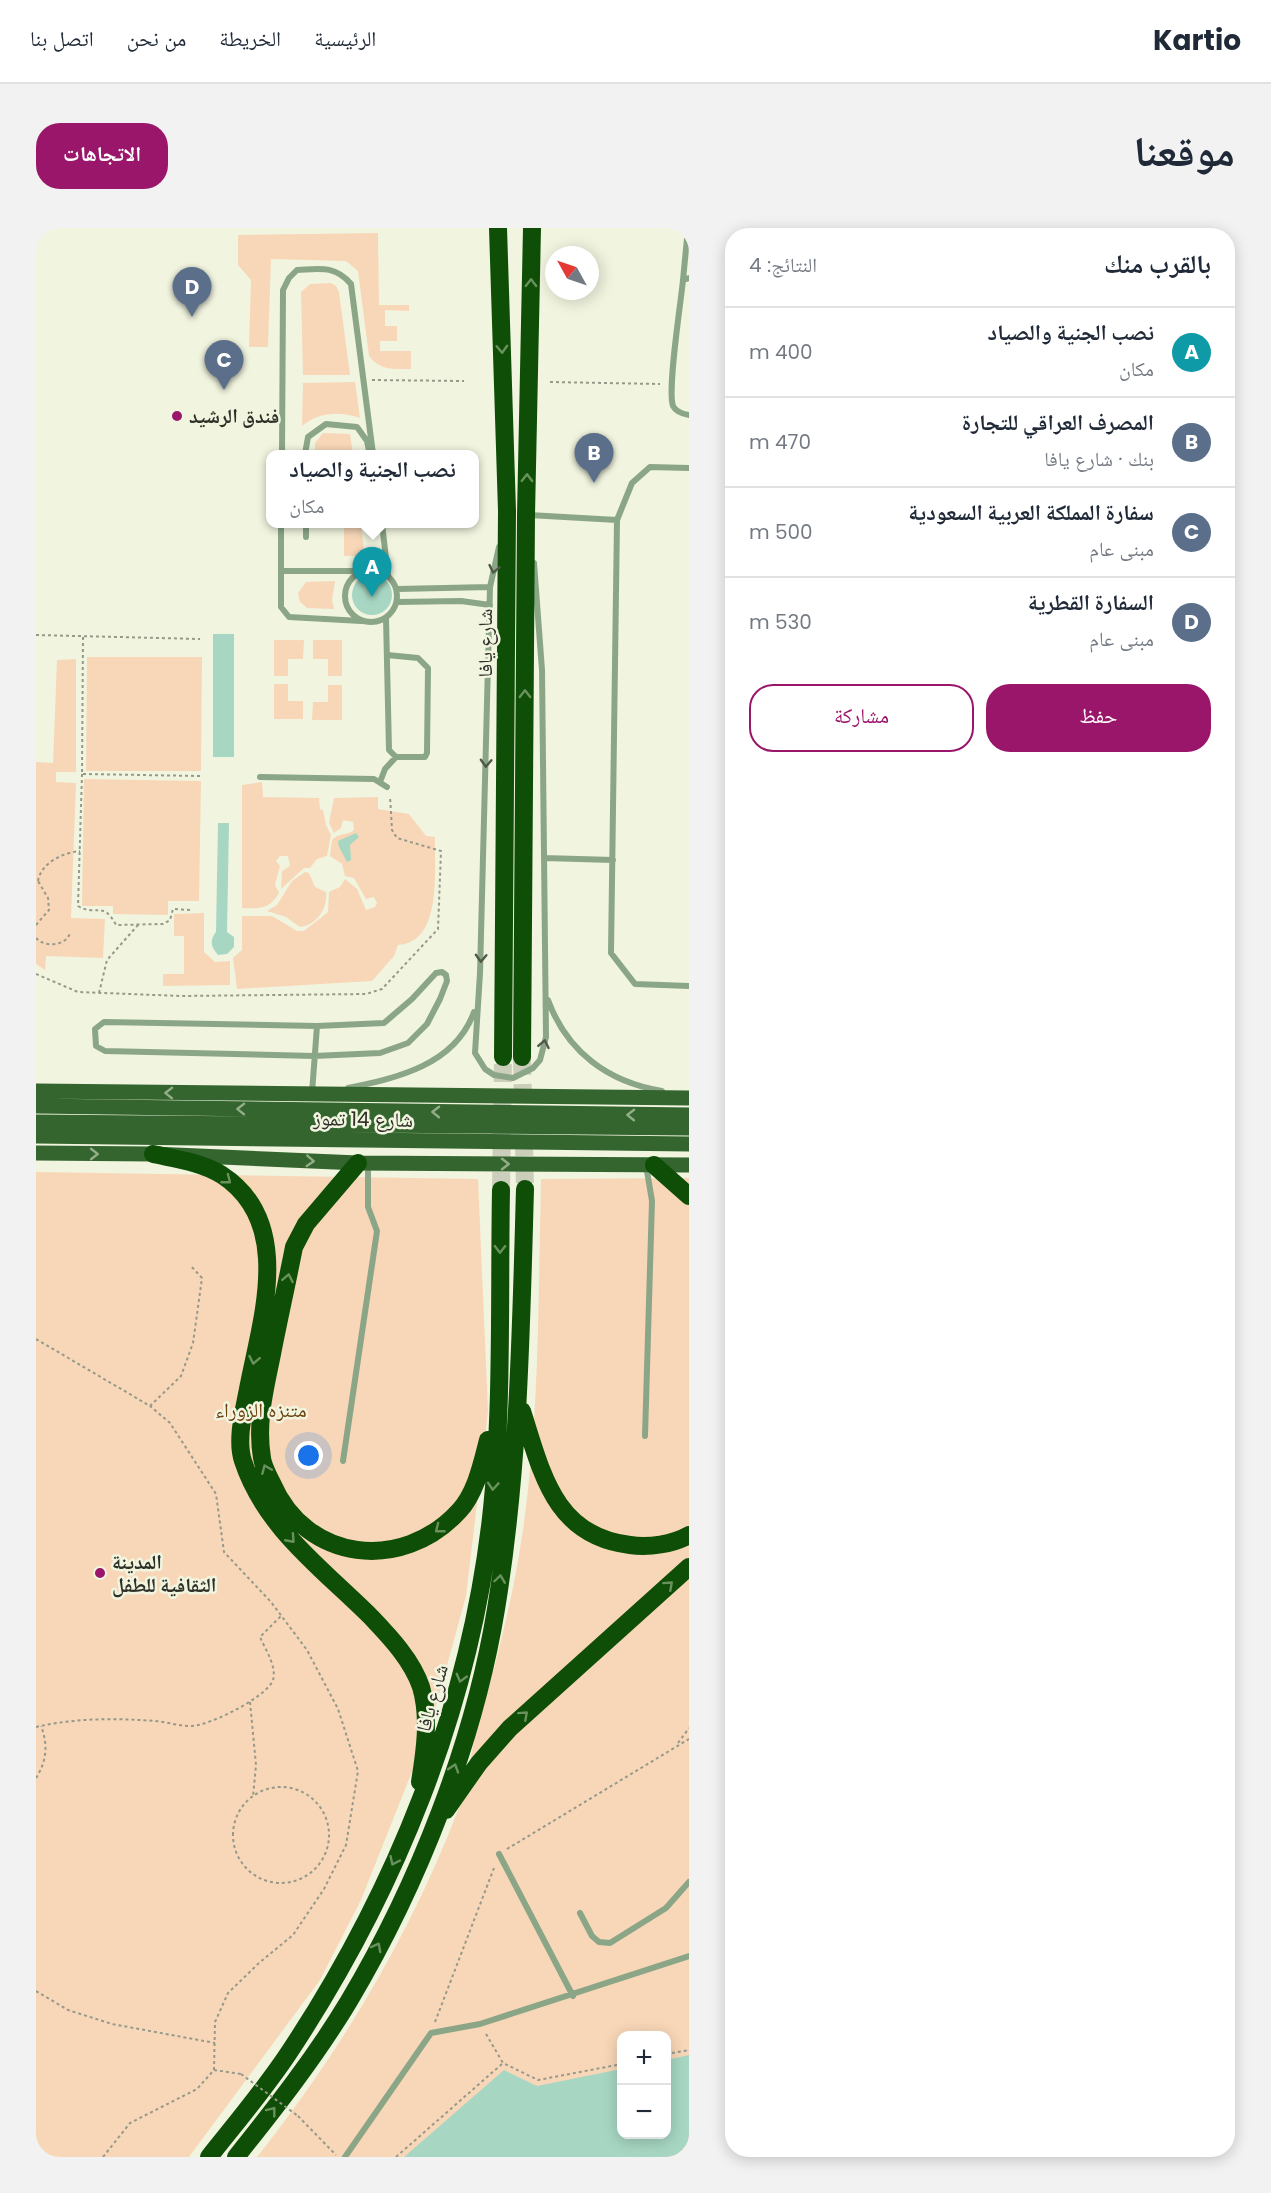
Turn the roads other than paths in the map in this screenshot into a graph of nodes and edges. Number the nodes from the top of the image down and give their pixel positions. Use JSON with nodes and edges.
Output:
{"nodes":[{"id":1,"x":498,"y":228,"type":"edge"},
{"id":2,"x":532,"y":228,"type":"edge"},
{"id":3,"x":688,"y":228,"type":"edge"},
{"id":4,"x":686,"y":279,"type":"edge"},
{"id":5,"x":689,"y":415,"type":"edge"},
{"id":6,"x":282,"y":450,"type":"edge"},
{"id":7,"x":305,"y":450,"type":"edge"},
{"id":8,"x":370,"y":450,"type":"edge"},
{"id":9,"x":372,"y":450,"type":"edge"},
{"id":10,"x":689,"y":468,"type":"edge"},
{"id":11,"x":507,"y":511,"type":"junction"},
{"id":12,"x":526,"y":515,"type":"junction"},
{"id":13,"x":617,"y":520,"type":"junction"},
{"id":14,"x":281,"y":528,"type":"edge"},
{"id":15,"x":306,"y":528,"type":"edge"},
{"id":16,"x":382,"y":528,"type":"edge"},
{"id":17,"x":306,"y":537,"type":"dead end"},
{"id":18,"x":281,"y":571,"type":"junction"},
{"id":19,"x":362,"y":571,"type":"junction"},
{"id":20,"x":388,"y":575,"type":"junction"},
{"id":21,"x":490,"y":587,"type":"junction"},
{"id":22,"x":397,"y":589,"type":"junction"},
{"id":23,"x":397,"y":602,"type":"junction"},
{"id":24,"x":490,"y":605,"type":"junction"},
{"id":25,"x":386,"y":618,"type":"junction"},
{"id":26,"x":362,"y":621,"type":"junction"},
{"id":27,"x":387,"y":655,"type":"junction"},
{"id":28,"x":396,"y":757,"type":"junction"},
{"id":29,"x":260,"y":777,"type":"dead end"},
{"id":30,"x":380,"y":782,"type":"junction"},
{"id":31,"x":387,"y":787,"type":"road end"},
{"id":32,"x":544,"y":858,"type":"junction"},
{"id":33,"x":613,"y":860,"type":"junction"},
{"id":34,"x":689,"y":986,"type":"edge"},
{"id":35,"x":546,"y":993,"type":"junction"},
{"id":36,"x":478,"y":994,"type":"junction"},
{"id":37,"x":317,"y":1026,"type":"junction"},
{"id":38,"x":314,"y":1056,"type":"junction"},
{"id":39,"x":503,"y":1057,"type":"tunnel mouth"},
{"id":40,"x":522,"y":1057,"type":"tunnel mouth"},
{"id":41,"x":36,"y":1091,"type":"edge"},
{"id":42,"x":314,"y":1095,"type":"junction"},
{"id":43,"x":689,"y":1097,"type":"edge"},
{"id":44,"x":36,"y":1106,"type":"edge"},
{"id":45,"x":689,"y":1115,"type":"edge"},
{"id":46,"x":36,"y":1122,"type":"edge"},
{"id":47,"x":689,"y":1128,"type":"edge"},
{"id":48,"x":36,"y":1136,"type":"edge"},
{"id":49,"x":689,"y":1144,"type":"edge"},
{"id":50,"x":36,"y":1153,"type":"edge"},
{"id":51,"x":153,"y":1154,"type":"junction"},
{"id":52,"x":363,"y":1163,"type":"junction"},
{"id":53,"x":650,"y":1165,"type":"junction"},
{"id":54,"x":689,"y":1165,"type":"edge"},
{"id":55,"x":525,"y":1189,"type":"tunnel mouth"},
{"id":56,"x":501,"y":1190,"type":"tunnel mouth"},
{"id":57,"x":689,"y":1196,"type":"edge"},
{"id":58,"x":519,"y":1403,"type":"junction"},
{"id":59,"x":498,"y":1404,"type":"junction"},
{"id":60,"x":645,"y":1436,"type":"dead end"},
{"id":61,"x":343,"y":1461,"type":"dead end"},
{"id":62,"x":689,"y":1535,"type":"edge"},
{"id":63,"x":689,"y":1567,"type":"edge"},
{"id":64,"x":413,"y":1821,"type":"junction"},
{"id":65,"x":435,"y":1826,"type":"junction"},
{"id":66,"x":499,"y":1854,"type":"road end"},
{"id":67,"x":689,"y":1882,"type":"edge"},
{"id":68,"x":580,"y":1914,"type":"dead end"},
{"id":69,"x":689,"y":1956,"type":"edge"},
{"id":70,"x":573,"y":1996,"type":"junction"},
{"id":71,"x":209,"y":2157,"type":"edge"},
{"id":72,"x":236,"y":2157,"type":"edge"},
{"id":73,"x":345,"y":2157,"type":"edge"}],
"edges":[{"from":1,"to":11,"type":"highway","name":"شارع يافا","one_way":true},
{"from":12,"to":2,"type":"highway","name":"شارع يافا","one_way":true},
{"from":3,"to":4,"type":"lane"},
{"from":4,"to":5,"type":"lane"},
{"from":6,"to":9,"type":"lane"},
{"from":7,"to":8,"type":"lane"},
{"from":10,"to":13,"type":"lane"},
{"from":11,"to":21,"type":"lane","one_way":true},
{"from":11,"to":39,"type":"highway","name":"شارع يافا"},
{"from":12,"to":13,"type":"lane"},
{"from":12,"to":32,"type":"lane"},
{"from":40,"to":12,"type":"highway","name":"شارع يافا","one_way":true},
{"from":13,"to":33,"type":"lane"},
{"from":14,"to":18,"type":"lane"},
{"from":15,"to":17,"type":"lane"},
{"from":16,"to":20,"type":"lane"},
{"from":18,"to":19,"type":"lane"},
{"from":18,"to":26,"type":"lane"},
{"from":19,"to":20,"type":"lane"},
{"from":19,"to":26,"type":"lane"},
{"from":20,"to":22,"type":"lane"},
{"from":21,"to":22,"type":"lane"},
{"from":21,"to":24,"type":"lane"},
{"from":22,"to":23,"type":"lane"},
{"from":23,"to":24,"type":"lane"},
{"from":23,"to":25,"type":"lane"},
{"from":24,"to":36,"type":"lane","one_way":true},
{"from":25,"to":26,"type":"lane"},
{"from":25,"to":27,"type":"lane"},
{"from":27,"to":28,"type":"lane"},
{"from":27,"to":28,"type":"lane"},
{"from":28,"to":30,"type":"lane"},
{"from":29,"to":30,"type":"lane"},
{"from":30,"to":31,"type":"lane"},
{"from":32,"to":33,"type":"lane"},
{"from":32,"to":35,"type":"lane"},
{"from":33,"to":34,"type":"lane"},
{"from":36,"to":35,"type":"lane","one_way":true},
{"from":35,"to":43,"type":"lane"},
{"from":36,"to":42,"type":"lane"},
{"from":37,"to":38,"type":"lane"},
{"from":37,"to":38,"type":"lane"},
{"from":37,"to":38,"type":"lane"},
{"from":38,"to":42,"type":"lane"},
{"from":42,"to":41,"type":"main road","name":"شارع 14 تموز","one_way":true},
{"from":42,"to":43,"type":"main road","name":"شارع 14 تموز"},
{"from":45,"to":44,"type":"main road","one_way":true},
{"from":46,"to":47,"type":"main road","name":"شارع 14 تموز"},
{"from":48,"to":49,"type":"main road","name":"شارع 14 تموز"},
{"from":50,"to":51,"type":"main road","one_way":true},
{"from":51,"to":52,"type":"main road","one_way":true},
{"from":51,"to":64,"type":"highway","one_way":true},
{"from":52,"to":53,"type":"main road","one_way":true},
{"from":59,"to":52,"type":"highway","one_way":true},
{"from":52,"to":61,"type":"lane"},
{"from":53,"to":54,"type":"main road"},
{"from":53,"to":57,"type":"highway"},
{"from":53,"to":60,"type":"lane"},
{"from":55,"to":58,"type":"highway","name":"شارع يافا"},
{"from":56,"to":59,"type":"highway","name":"شارع يافا","one_way":true},
{"from":58,"to":62,"type":"highway"},
{"from":65,"to":58,"type":"highway","name":"شارع يافا","one_way":true},
{"from":59,"to":64,"type":"highway","name":"شارع يافا","one_way":true},
{"from":65,"to":63,"type":"highway","one_way":true},
{"from":64,"to":71,"type":"highway","name":"شارع يافا","one_way":true},
{"from":72,"to":65,"type":"highway","name":"شارع يافا","one_way":true},
{"from":66,"to":70,"type":"lane"},
{"from":67,"to":68,"type":"lane"},
{"from":69,"to":70,"type":"lane"},
{"from":70,"to":73,"type":"lane"}]}
